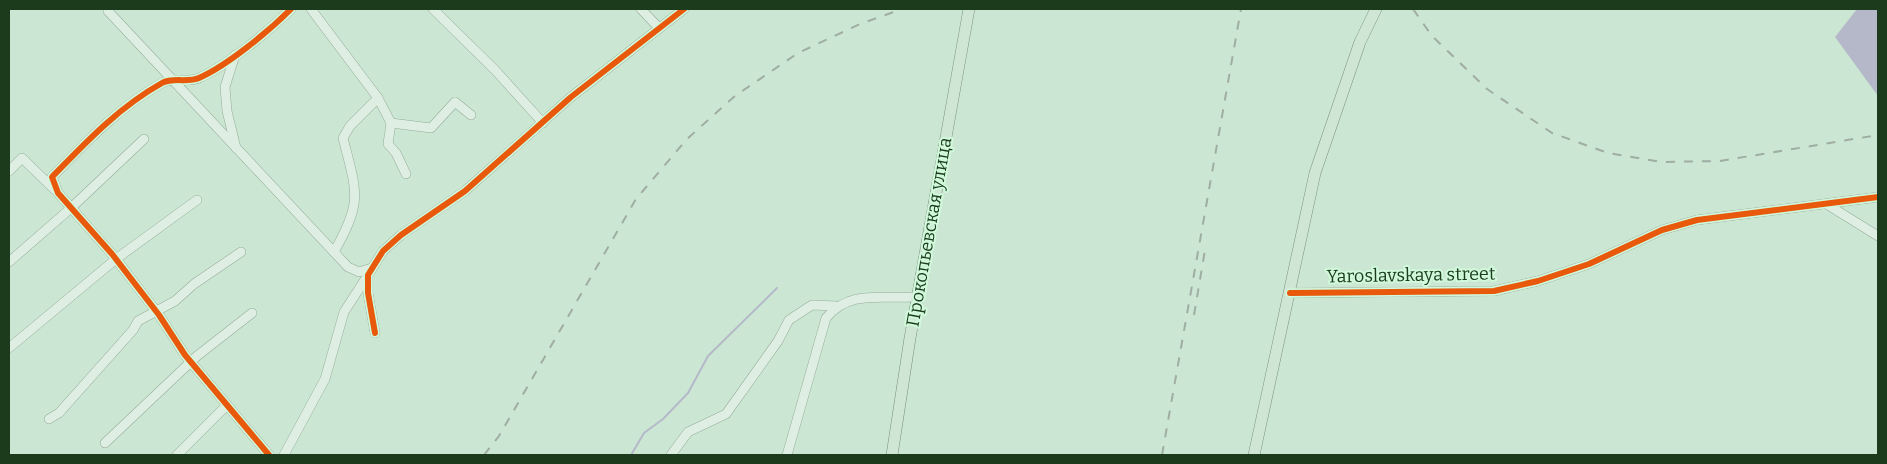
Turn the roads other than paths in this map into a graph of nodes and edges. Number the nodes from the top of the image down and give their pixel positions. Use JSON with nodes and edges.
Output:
{"nodes":[{"id":1,"x":291,"y":9,"type":"edge"},
{"id":2,"x":311,"y":9,"type":"edge"},
{"id":3,"x":433,"y":9,"type":"edge"},
{"id":4,"x":641,"y":9,"type":"edge"},
{"id":5,"x":684,"y":9,"type":"edge"},
{"id":6,"x":969,"y":9,"type":"edge"},
{"id":7,"x":1376,"y":9,"type":"edge"},
{"id":8,"x":108,"y":11,"type":"dead end"},
{"id":9,"x":660,"y":28,"type":"junction"},
{"id":10,"x":235,"y":55,"type":"junction"},
{"id":11,"x":174,"y":80,"type":"junction"},
{"id":12,"x":378,"y":98,"type":"junction"},
{"id":13,"x":471,"y":114,"type":"dead end"},
{"id":14,"x":391,"y":123,"type":"junction"},
{"id":15,"x":544,"y":123,"type":"junction"},
{"id":16,"x":144,"y":139,"type":"dead end"},
{"id":17,"x":237,"y":151,"type":"junction"},
{"id":18,"x":9,"y":171,"type":"edge"},
{"id":19,"x":406,"y":174,"type":"dead end"},
{"id":20,"x":58,"y":193,"type":"junction"},
{"id":21,"x":1878,"y":197,"type":"edge"},
{"id":22,"x":197,"y":200,"type":"dead end"},
{"id":23,"x":1828,"y":205,"type":"junction"},
{"id":24,"x":71,"y":208,"type":"junction"},
{"id":25,"x":1878,"y":236,"type":"edge"},
{"id":26,"x":241,"y":252,"type":"dead end"},
{"id":27,"x":334,"y":252,"type":"junction"},
{"id":28,"x":116,"y":259,"type":"junction"},
{"id":29,"x":9,"y":262,"type":"edge"},
{"id":30,"x":370,"y":271,"type":"junction"},
{"id":31,"x":1290,"y":293,"type":"junction"},
{"id":32,"x":912,"y":297,"type":"dead end"},
{"id":33,"x":836,"y":306,"type":"junction"},
{"id":34,"x":155,"y":310,"type":"junction"},
{"id":35,"x":252,"y":313,"type":"dead end"},
{"id":36,"x":375,"y":333,"type":"dead end"},
{"id":37,"x":9,"y":348,"type":"edge"},
{"id":38,"x":191,"y":363,"type":"junction"},
{"id":39,"x":227,"y":405,"type":"junction"},
{"id":40,"x":49,"y":420,"type":"dead end"},
{"id":41,"x":105,"y":443,"type":"dead end"},
{"id":42,"x":177,"y":455,"type":"edge"},
{"id":43,"x":269,"y":455,"type":"edge"},
{"id":44,"x":284,"y":455,"type":"edge"},
{"id":45,"x":672,"y":455,"type":"edge"},
{"id":46,"x":786,"y":455,"type":"edge"},
{"id":47,"x":892,"y":455,"type":"edge"},
{"id":48,"x":1254,"y":455,"type":"edge"}],
"edges":[{"from":1,"to":10,"type":"street"},
{"from":2,"to":12,"type":"street"},
{"from":3,"to":15,"type":"street"},
{"from":4,"to":9,"type":"street"},
{"from":5,"to":9,"type":"street"},
{"from":6,"to":47,"type":"main road","name":"Прокопьевская улица"},
{"from":7,"to":31,"type":"main road"},
{"from":8,"to":11,"type":"street"},
{"from":9,"to":15,"type":"street"},
{"from":10,"to":11,"type":"street"},
{"from":10,"to":17,"type":"street"},
{"from":11,"to":17,"type":"street"},
{"from":11,"to":20,"type":"street"},
{"from":12,"to":14,"type":"street"},
{"from":12,"to":27,"type":"street"},
{"from":13,"to":14,"type":"street"},
{"from":14,"to":19,"type":"street"},
{"from":15,"to":30,"type":"street"},
{"from":16,"to":24,"type":"street"},
{"from":17,"to":27,"type":"street"},
{"from":18,"to":20,"type":"street"},
{"from":20,"to":24,"type":"street"},
{"from":21,"to":23,"type":"street","name":"Yaroslavskaya street"},
{"from":22,"to":28,"type":"street"},
{"from":23,"to":25,"type":"street"},
{"from":23,"to":31,"type":"street","name":"Yaroslavskaya street"},
{"from":24,"to":28,"type":"street"},
{"from":24,"to":29,"type":"street"},
{"from":26,"to":34,"type":"street"},
{"from":27,"to":30,"type":"street"},
{"from":28,"to":34,"type":"street"},
{"from":28,"to":37,"type":"street"},
{"from":30,"to":36,"type":"street"},
{"from":30,"to":44,"type":"street"},
{"from":31,"to":48,"type":"main road"},
{"from":32,"to":33,"type":"street"},
{"from":33,"to":45,"type":"street"},
{"from":33,"to":46,"type":"street"},
{"from":34,"to":38,"type":"street"},
{"from":34,"to":40,"type":"street"},
{"from":35,"to":38,"type":"street"},
{"from":38,"to":39,"type":"street"},
{"from":38,"to":41,"type":"street"},
{"from":39,"to":42,"type":"street"},
{"from":39,"to":43,"type":"street"}]}
